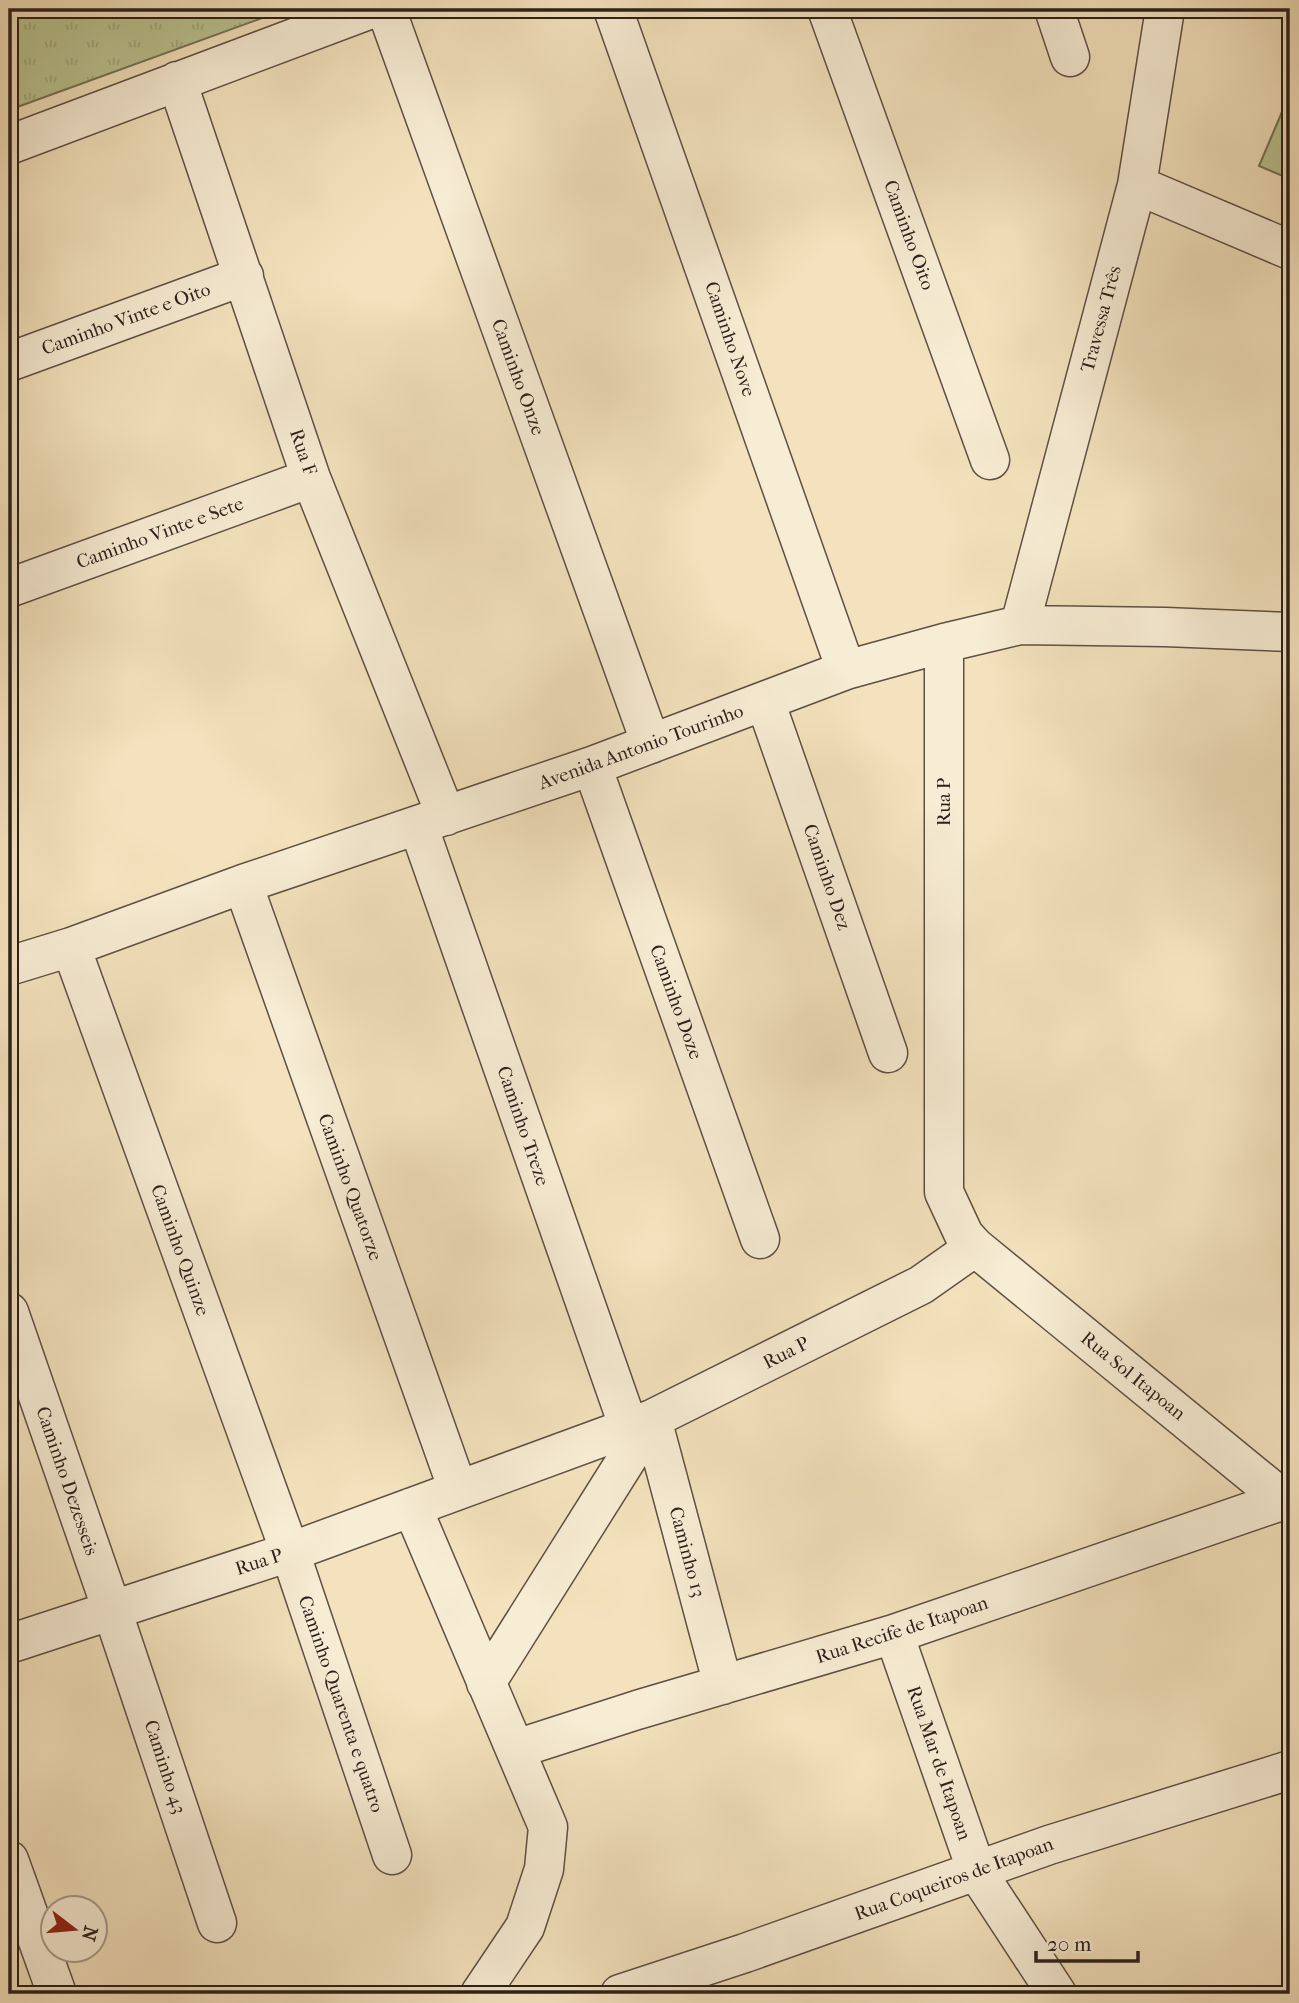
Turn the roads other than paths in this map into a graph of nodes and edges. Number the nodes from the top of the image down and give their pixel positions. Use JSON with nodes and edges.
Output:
{"nodes":[{"id":1,"x":371,"y":9,"type":"edge"},
{"id":2,"x":386,"y":9,"type":"edge"},
{"id":3,"x":613,"y":9,"type":"edge"},
{"id":4,"x":827,"y":9,"type":"edge"},
{"id":5,"x":1054,"y":9,"type":"edge"},
{"id":6,"x":1165,"y":9,"type":"edge"},
{"id":7,"x":1070,"y":57,"type":"dead end"},
{"id":8,"x":177,"y":81,"type":"junction"},
{"id":9,"x":9,"y":145,"type":"edge"},
{"id":10,"x":1136,"y":185,"type":"junction"},
{"id":11,"x":1290,"y":250,"type":"edge"},
{"id":12,"x":244,"y":276,"type":"junction"},
{"id":13,"x":9,"y":362,"type":"edge"},
{"id":14,"x":990,"y":460,"type":"dead end"},
{"id":15,"x":312,"y":478,"type":"junction"},
{"id":16,"x":9,"y":588,"type":"edge"},
{"id":17,"x":1020,"y":625,"type":"junction"},
{"id":18,"x":1290,"y":632,"type":"edge"},
{"id":19,"x":944,"y":643,"type":"junction"},
{"id":20,"x":846,"y":670,"type":"junction"},
{"id":21,"x":765,"y":701,"type":"junction"},
{"id":22,"x":650,"y":744,"type":"junction"},
{"id":23,"x":592,"y":766,"type":"junction"},
{"id":24,"x":432,"y":821,"type":"junction"},
{"id":25,"x":243,"y":884,"type":"junction"},
{"id":26,"x":71,"y":947,"type":"junction"},
{"id":27,"x":9,"y":966,"type":"edge"},
{"id":28,"x":888,"y":1053,"type":"dead end"},
{"id":29,"x":760,"y":1238,"type":"dead end"},
{"id":30,"x":975,"y":1247,"type":"junction"},
{"id":31,"x":9,"y":1312,"type":"edge"},
{"id":32,"x":640,"y":1423,"type":"junction"},
{"id":33,"x":458,"y":1490,"type":"junction"},
{"id":34,"x":1287,"y":1502,"type":"edge"},
{"id":35,"x":412,"y":1507,"type":"junction"},
{"id":36,"x":290,"y":1552,"type":"junction"},
{"id":37,"x":112,"y":1610,"type":"junction"},
{"id":38,"x":894,"y":1634,"type":"junction"},
{"id":39,"x":9,"y":1644,"type":"edge"},
{"id":40,"x":486,"y":1683,"type":"junction"},
{"id":41,"x":723,"y":1685,"type":"junction"},
{"id":42,"x":516,"y":1749,"type":"junction"},
{"id":43,"x":1290,"y":1770,"type":"edge"},
{"id":44,"x":392,"y":1855,"type":"dead end"},
{"id":45,"x":9,"y":1860,"type":"edge"},
{"id":46,"x":977,"y":1872,"type":"junction"},
{"id":47,"x":217,"y":1923,"type":"dead end"},
{"id":48,"x":57,"y":1994,"type":"edge"},
{"id":49,"x":480,"y":1994,"type":"edge"},
{"id":50,"x":620,"y":1994,"type":"edge"},
{"id":51,"x":1057,"y":1994,"type":"edge"}],
"edges":[{"from":1,"to":8,"type":"street"},
{"from":2,"to":22,"type":"street","name":"Caminho Onze"},
{"from":3,"to":20,"type":"street","name":"Caminho Nove"},
{"from":4,"to":14,"type":"street","name":"Caminho Oito"},
{"from":5,"to":7,"type":"street"},
{"from":6,"to":10,"type":"street","name":"Travessa Três"},
{"from":8,"to":9,"type":"street"},
{"from":8,"to":12,"type":"street","name":"Rua F"},
{"from":10,"to":11,"type":"street"},
{"from":10,"to":17,"type":"street","name":"Travessa Três"},
{"from":12,"to":13,"type":"street","name":"Caminho Vinte e Oito"},
{"from":12,"to":15,"type":"street","name":"Rua F"},
{"from":15,"to":16,"type":"street","name":"Caminho Vinte e Sete"},
{"from":15,"to":24,"type":"street","name":"Rua F"},
{"from":17,"to":18,"type":"street","name":"Avenida Antonio Tourinho"},
{"from":17,"to":19,"type":"street","name":"Avenida Antonio Tourinho"},
{"from":19,"to":20,"type":"street","name":"Avenida Antonio Tourinho"},
{"from":19,"to":30,"type":"street","name":"Rua P"},
{"from":20,"to":21,"type":"street","name":"Avenida Antonio Tourinho"},
{"from":21,"to":22,"type":"street","name":"Avenida Antonio Tourinho"},
{"from":21,"to":28,"type":"street","name":"Caminho Dez"},
{"from":22,"to":23,"type":"street","name":"Avenida Antonio Tourinho"},
{"from":23,"to":24,"type":"street","name":"Avenida Antonio Tourinho"},
{"from":23,"to":29,"type":"street","name":"Caminho Doze"},
{"from":24,"to":25,"type":"street","name":"Avenida Antonio Tourinho"},
{"from":24,"to":32,"type":"street","name":"Caminho Treze"},
{"from":25,"to":26,"type":"street","name":"Avenida Antonio Tourinho"},
{"from":25,"to":33,"type":"street","name":"Caminho Quatorze"},
{"from":26,"to":27,"type":"street","name":"Avenida Antonio Tourinho"},
{"from":26,"to":36,"type":"street","name":"Caminho Quinze"},
{"from":30,"to":32,"type":"street","name":"Rua P"},
{"from":30,"to":34,"type":"street","name":"Rua Sol Itapoan"},
{"from":31,"to":37,"type":"street","name":"Caminho Dezesseis"},
{"from":32,"to":33,"type":"street","name":"Rua P"},
{"from":32,"to":40,"type":"street"},
{"from":32,"to":41,"type":"street","name":"Caminho 13"},
{"from":33,"to":35,"type":"street","name":"Rua P"},
{"from":34,"to":38,"type":"street","name":"Rua Recife de Itapoan"},
{"from":35,"to":36,"type":"street","name":"Rua P"},
{"from":35,"to":40,"type":"street"},
{"from":36,"to":37,"type":"street","name":"Rua P"},
{"from":36,"to":44,"type":"street","name":"Caminho Quarenta e quatro"},
{"from":37,"to":39,"type":"street","name":"Rua P"},
{"from":37,"to":47,"type":"street","name":"Caminho 43"},
{"from":38,"to":41,"type":"street","name":"Rua Recife de Itapoan"},
{"from":38,"to":46,"type":"street","name":"Rua Mar de Itapoan"},
{"from":40,"to":42,"type":"street"},
{"from":41,"to":42,"type":"street","name":"Rua Recife de Itapoan"},
{"from":42,"to":49,"type":"street"},
{"from":43,"to":46,"type":"street","name":"Rua Coqueiros de Itapoan"},
{"from":45,"to":48,"type":"street"},
{"from":46,"to":50,"type":"street","name":"Rua Coqueiros de Itapoan"},
{"from":46,"to":51,"type":"street","name":"Rua Mar de Itapoan"}]}
